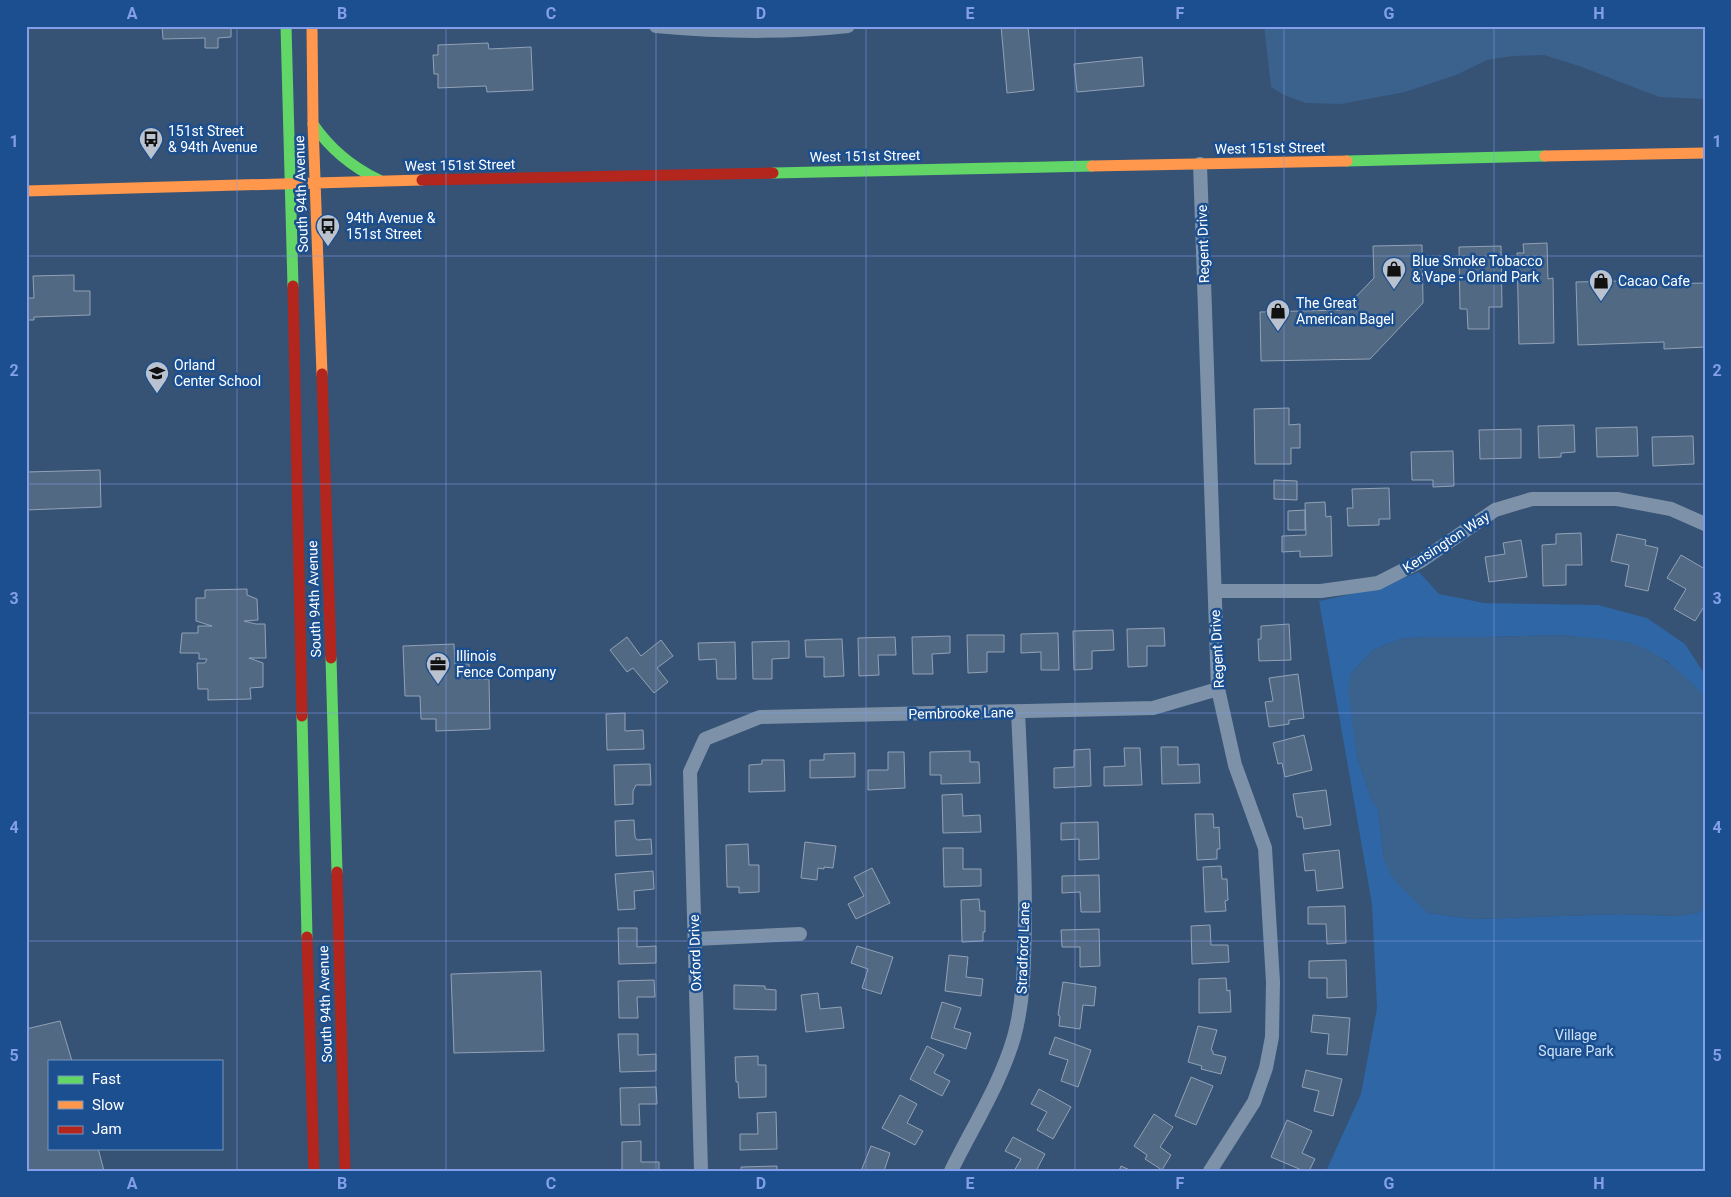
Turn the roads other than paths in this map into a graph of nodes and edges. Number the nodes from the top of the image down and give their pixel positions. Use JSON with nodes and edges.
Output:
{"nodes":[{"id":1,"x":286,"y":26,"type":"edge"},
{"id":2,"x":312,"y":26,"type":"edge"},
{"id":3,"x":656,"y":26,"type":"edge"},
{"id":4,"x":848,"y":26,"type":"edge"},
{"id":5,"x":313,"y":124,"type":"junction"},
{"id":6,"x":1705,"y":153,"type":"edge"},
{"id":7,"x":1200,"y":164,"type":"junction"},
{"id":8,"x":381,"y":181,"type":"junction"},
{"id":9,"x":290,"y":183,"type":"junction"},
{"id":10,"x":315,"y":183,"type":"junction"},
{"id":11,"x":26,"y":191,"type":"edge"},
{"id":12,"x":1705,"y":524,"type":"edge"},
{"id":13,"x":1215,"y":591,"type":"junction"},
{"id":14,"x":1218,"y":689,"type":"junction"},
{"id":15,"x":1018,"y":711,"type":"junction"},
{"id":16,"x":705,"y":739,"type":"joint"},
{"id":17,"x":800,"y":934,"type":"dead end"},
{"id":18,"x":695,"y":939,"type":"junction"},
{"id":19,"x":314,"y":1171,"type":"edge"},
{"id":20,"x":345,"y":1171,"type":"edge"},
{"id":21,"x":701,"y":1171,"type":"edge"},
{"id":22,"x":951,"y":1171,"type":"edge"},
{"id":23,"x":1210,"y":1171,"type":"edge"}],
"edges":[{"from":1,"to":9,"type":"street","name":"South 94th Avenue"},
{"from":2,"to":5,"type":"street","name":"South 94th Avenue"},
{"from":3,"to":4,"type":"street"},
{"from":5,"to":8,"type":"street"},
{"from":5,"to":10,"type":"street","name":"South 94th Avenue"},
{"from":6,"to":7,"type":"street","name":"West 151st Street"},
{"from":7,"to":8,"type":"street","name":"West 151st Street"},
{"from":7,"to":13,"type":"street","name":"Regent Drive"},
{"from":8,"to":10,"type":"street","name":"West 151st Street"},
{"from":9,"to":10,"type":"street","name":"West 151st Street"},
{"from":9,"to":11,"type":"street","name":"West 151st Street"},
{"from":9,"to":19,"type":"street","name":"South 94th Avenue"},
{"from":10,"to":20,"type":"street","name":"South 94th Avenue"},
{"from":12,"to":13,"type":"street","name":"Kensington Way"},
{"from":13,"to":14,"type":"street","name":"Regent Drive"},
{"from":14,"to":15,"type":"street","name":"Pembrooke Lane"},
{"from":14,"to":23,"type":"street","name":"Regent Drive"},
{"from":15,"to":16,"type":"street","name":"Pembrooke Lane"},
{"from":15,"to":22,"type":"street","name":"Stradford Lane"},
{"from":16,"to":18,"type":"street","name":"Oxford Drive"},
{"from":17,"to":18,"type":"street"},
{"from":18,"to":21,"type":"street","name":"Oxford Drive"}]}
